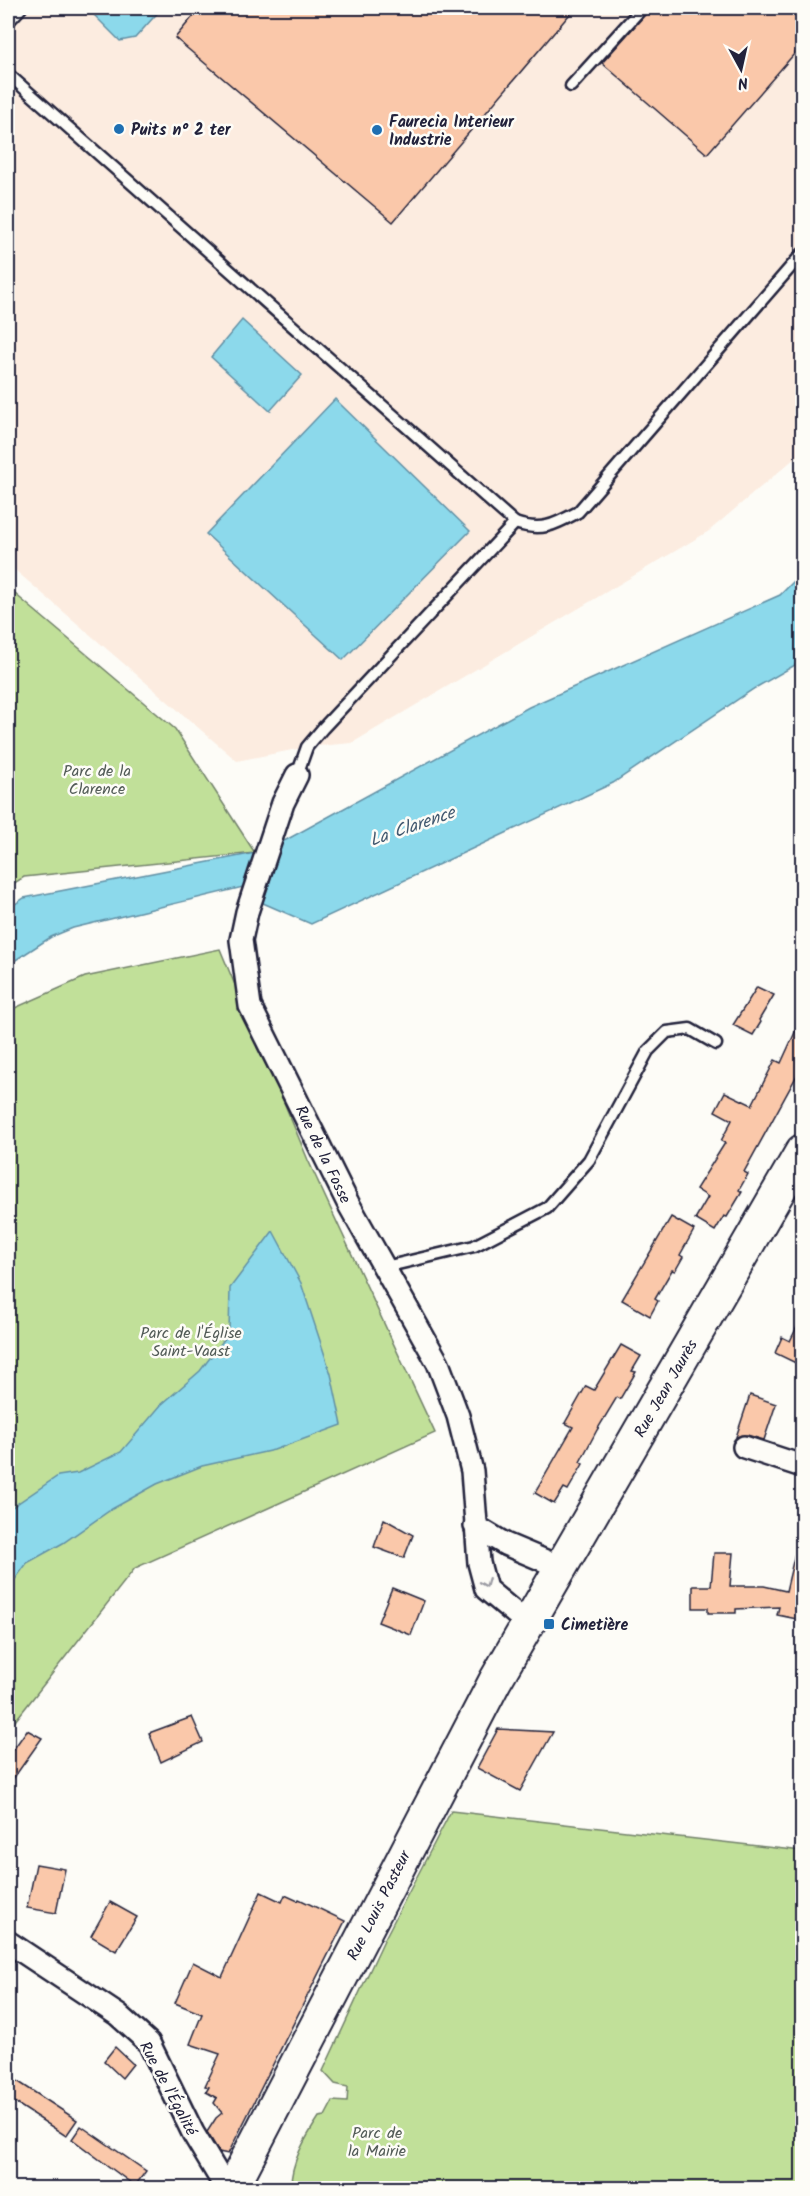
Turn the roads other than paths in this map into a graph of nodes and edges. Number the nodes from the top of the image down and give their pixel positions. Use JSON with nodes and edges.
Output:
{"nodes":[{"id":1,"x":21,"y":8,"type":"edge"},
{"id":2,"x":642,"y":8,"type":"edge"},
{"id":3,"x":8,"y":22,"type":"edge"},
{"id":4,"x":8,"y":74,"type":"edge"},
{"id":5,"x":571,"y":86,"type":"dead end"},
{"id":6,"x":802,"y":254,"type":"edge"},
{"id":7,"x":515,"y":523,"type":"junction"},
{"id":8,"x":297,"y":775,"type":"joint"},
{"id":9,"x":716,"y":1044,"type":"dead end"},
{"id":10,"x":802,"y":1151,"type":"edge"},
{"id":11,"x":385,"y":1267,"type":"junction"},
{"id":12,"x":744,"y":1448,"type":"dead end"},
{"id":13,"x":802,"y":1466,"type":"edge"},
{"id":14,"x":475,"y":1526,"type":"junction"},
{"id":15,"x":562,"y":1568,"type":"junction"},
{"id":16,"x":528,"y":1624,"type":"junction"},
{"id":17,"x":8,"y":1942,"type":"edge"},
{"id":18,"x":226,"y":2188,"type":"edge"},
{"id":19,"x":231,"y":2188,"type":"edge"}],
"edges":[{"from":1,"to":3,"type":"lane"},
{"from":2,"to":5,"type":"lane"},
{"from":4,"to":7,"type":"lane"},
{"from":6,"to":7,"type":"lane"},
{"from":7,"to":8,"type":"lane"},
{"from":8,"to":11,"type":"street","name":"Rue de la Fosse"},
{"from":9,"to":11,"type":"lane"},
{"from":10,"to":15,"type":"main road","name":"Rue Jean Jaurès"},
{"from":11,"to":14,"type":"street","name":"Rue de la Fosse"},
{"from":12,"to":13,"type":"street"},
{"from":14,"to":15,"type":"street"},
{"from":14,"to":16,"type":"street","name":"Rue de la Fosse","one_way":true},
{"from":15,"to":16,"type":"main road","name":"Rue Jean Jaurès"},
{"from":16,"to":19,"type":"main road","name":"Rue Louis Pasteur"},
{"from":17,"to":18,"type":"street","name":"Rue de l'Égalité"}]}
